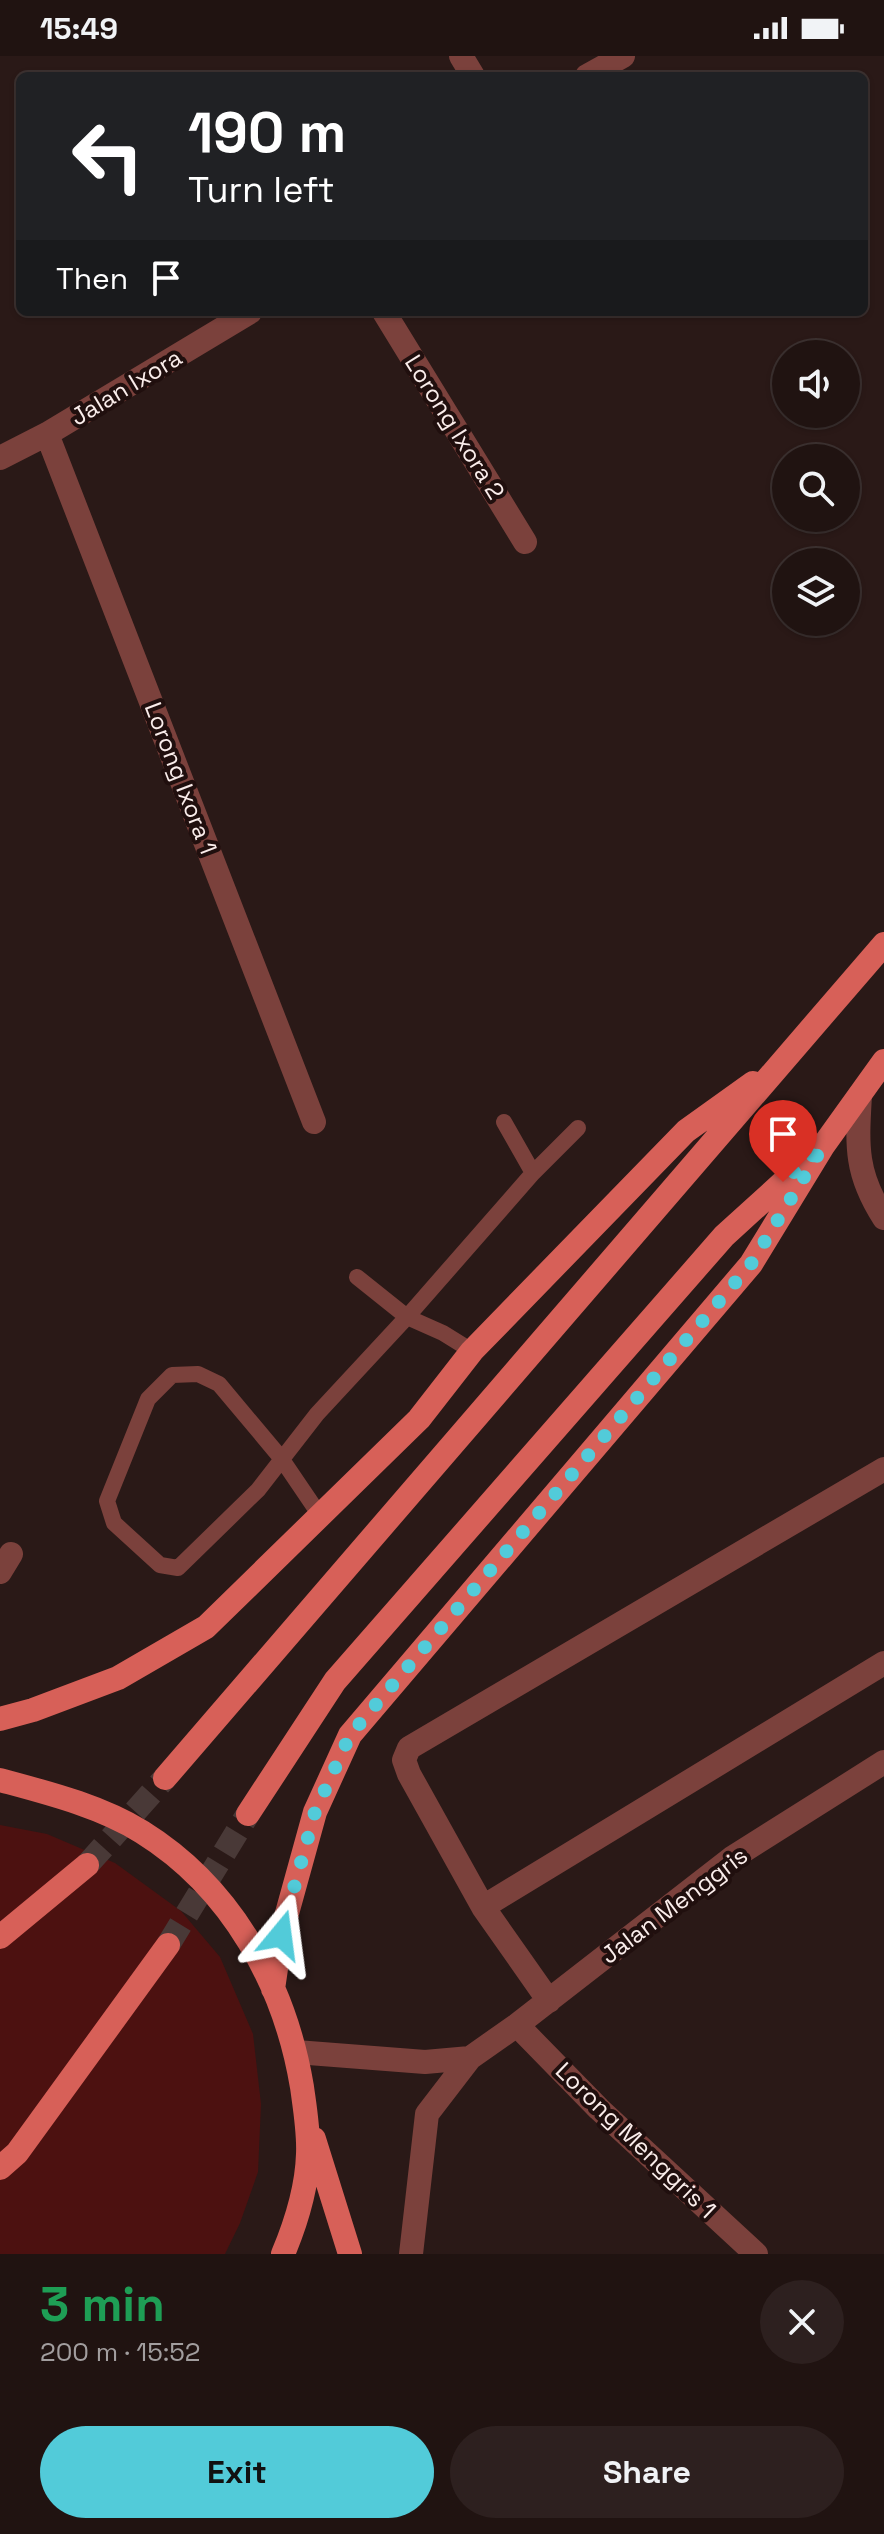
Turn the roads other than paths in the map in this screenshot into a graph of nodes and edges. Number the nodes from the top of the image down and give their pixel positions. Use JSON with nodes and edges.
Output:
{"nodes":[{"id":1,"x":623,"y":56,"type":"edge"},
{"id":2,"x":594,"y":72,"type":"edge"},
{"id":3,"x":243,"y":316,"type":"edge"},
{"id":4,"x":386,"y":316,"type":"edge"},
{"id":5,"x":47,"y":434,"type":"junction"},
{"id":6,"x":0,"y":458,"type":"edge"},
{"id":7,"x":525,"y":542,"type":"dead end"},
{"id":8,"x":884,"y":944,"type":"edge"},
{"id":9,"x":784,"y":1061,"type":"junction"},
{"id":10,"x":884,"y":1061,"type":"edge"},
{"id":11,"x":860,"y":1095,"type":"junction"},
{"id":12,"x":314,"y":1122,"type":"dead end"},
{"id":13,"x":504,"y":1122,"type":"dead end"},
{"id":14,"x":578,"y":1128,"type":"dead end"},
{"id":15,"x":823,"y":1146,"type":"junction"},
{"id":16,"x":533,"y":1173,"type":"junction"},
{"id":17,"x":882,"y":1209,"type":"edge"},
{"id":18,"x":357,"y":1277,"type":"dead end"},
{"id":19,"x":407,"y":1317,"type":"junction"},
{"id":20,"x":472,"y":1351,"type":"junction"},
{"id":21,"x":281,"y":1458,"type":"junction"},
{"id":22,"x":884,"y":1469,"type":"edge"},
{"id":23,"x":321,"y":1517,"type":"junction"},
{"id":24,"x":884,"y":1663,"type":"edge"},
{"id":25,"x":0,"y":1719,"type":"edge"},
{"id":26,"x":884,"y":1762,"type":"edge"},
{"id":27,"x":165,"y":1778,"type":"tunnel mouth"},
{"id":28,"x":0,"y":1780,"type":"edge"},
{"id":29,"x":248,"y":1814,"type":"tunnel mouth"},
{"id":30,"x":87,"y":1865,"type":"tunnel mouth"},
{"id":31,"x":483,"y":1907,"type":"junction"},
{"id":32,"x":0,"y":1937,"type":"edge"},
{"id":33,"x":168,"y":1945,"type":"tunnel mouth"},
{"id":34,"x":273,"y":1989,"type":"junction"},
{"id":35,"x":549,"y":2001,"type":"junction"},
{"id":36,"x":517,"y":2025,"type":"junction"},
{"id":37,"x":296,"y":2052,"type":"junction"},
{"id":38,"x":470,"y":2058,"type":"junction"},
{"id":39,"x":305,"y":2110,"type":"junction"},
{"id":40,"x":0,"y":2168,"type":"edge"},
{"id":41,"x":283,"y":2254,"type":"edge"},
{"id":42,"x":350,"y":2254,"type":"edge"},
{"id":43,"x":411,"y":2254,"type":"edge"},
{"id":44,"x":756,"y":2254,"type":"edge"}],
"edges":[{"from":1,"to":2,"type":"street"},
{"from":3,"to":5,"type":"street","name":"Jalan Ixora"},
{"from":4,"to":7,"type":"street","name":"Lorong Ixora 2"},
{"from":5,"to":6,"type":"street","name":"Jalan Ixora"},
{"from":5,"to":12,"type":"street","name":"Lorong Ixora 1"},
{"from":8,"to":9,"type":"main road"},
{"from":9,"to":20,"type":"main road"},
{"from":9,"to":27,"type":"main road"},
{"from":10,"to":11,"type":"main road"},
{"from":11,"to":15,"type":"main road"},
{"from":11,"to":17,"type":"street"},
{"from":13,"to":16,"type":"lane"},
{"from":14,"to":16,"type":"lane"},
{"from":15,"to":29,"type":"main road"},
{"from":15,"to":34,"type":"main road"},
{"from":16,"to":19,"type":"lane"},
{"from":18,"to":19,"type":"lane"},
{"from":19,"to":20,"type":"lane"},
{"from":19,"to":21,"type":"lane"},
{"from":20,"to":23,"type":"main road"},
{"from":21,"to":21,"type":"lane"},
{"from":21,"to":23,"type":"lane"},
{"from":22,"to":31,"type":"street"},
{"from":23,"to":25,"type":"main road"},
{"from":24,"to":31,"type":"street"},
{"from":26,"to":35,"type":"street","name":"Jalan Menggris"},
{"from":28,"to":34,"type":"main road"},
{"from":30,"to":32,"type":"main road"},
{"from":31,"to":35,"type":"street"},
{"from":33,"to":40,"type":"main road"},
{"from":34,"to":37,"type":"main road"},
{"from":35,"to":36,"type":"street","name":"Jalan Menggris"},
{"from":36,"to":38,"type":"street","name":"Jalan Menggris"},
{"from":36,"to":44,"type":"street","name":"Lorong Menggris 1"},
{"from":37,"to":38,"type":"street","name":"Jalan Menggris"},
{"from":37,"to":39,"type":"main road"},
{"from":38,"to":43,"type":"street","name":"Jalan Menggris"},
{"from":39,"to":41,"type":"main road"},
{"from":39,"to":42,"type":"main road"}]}
